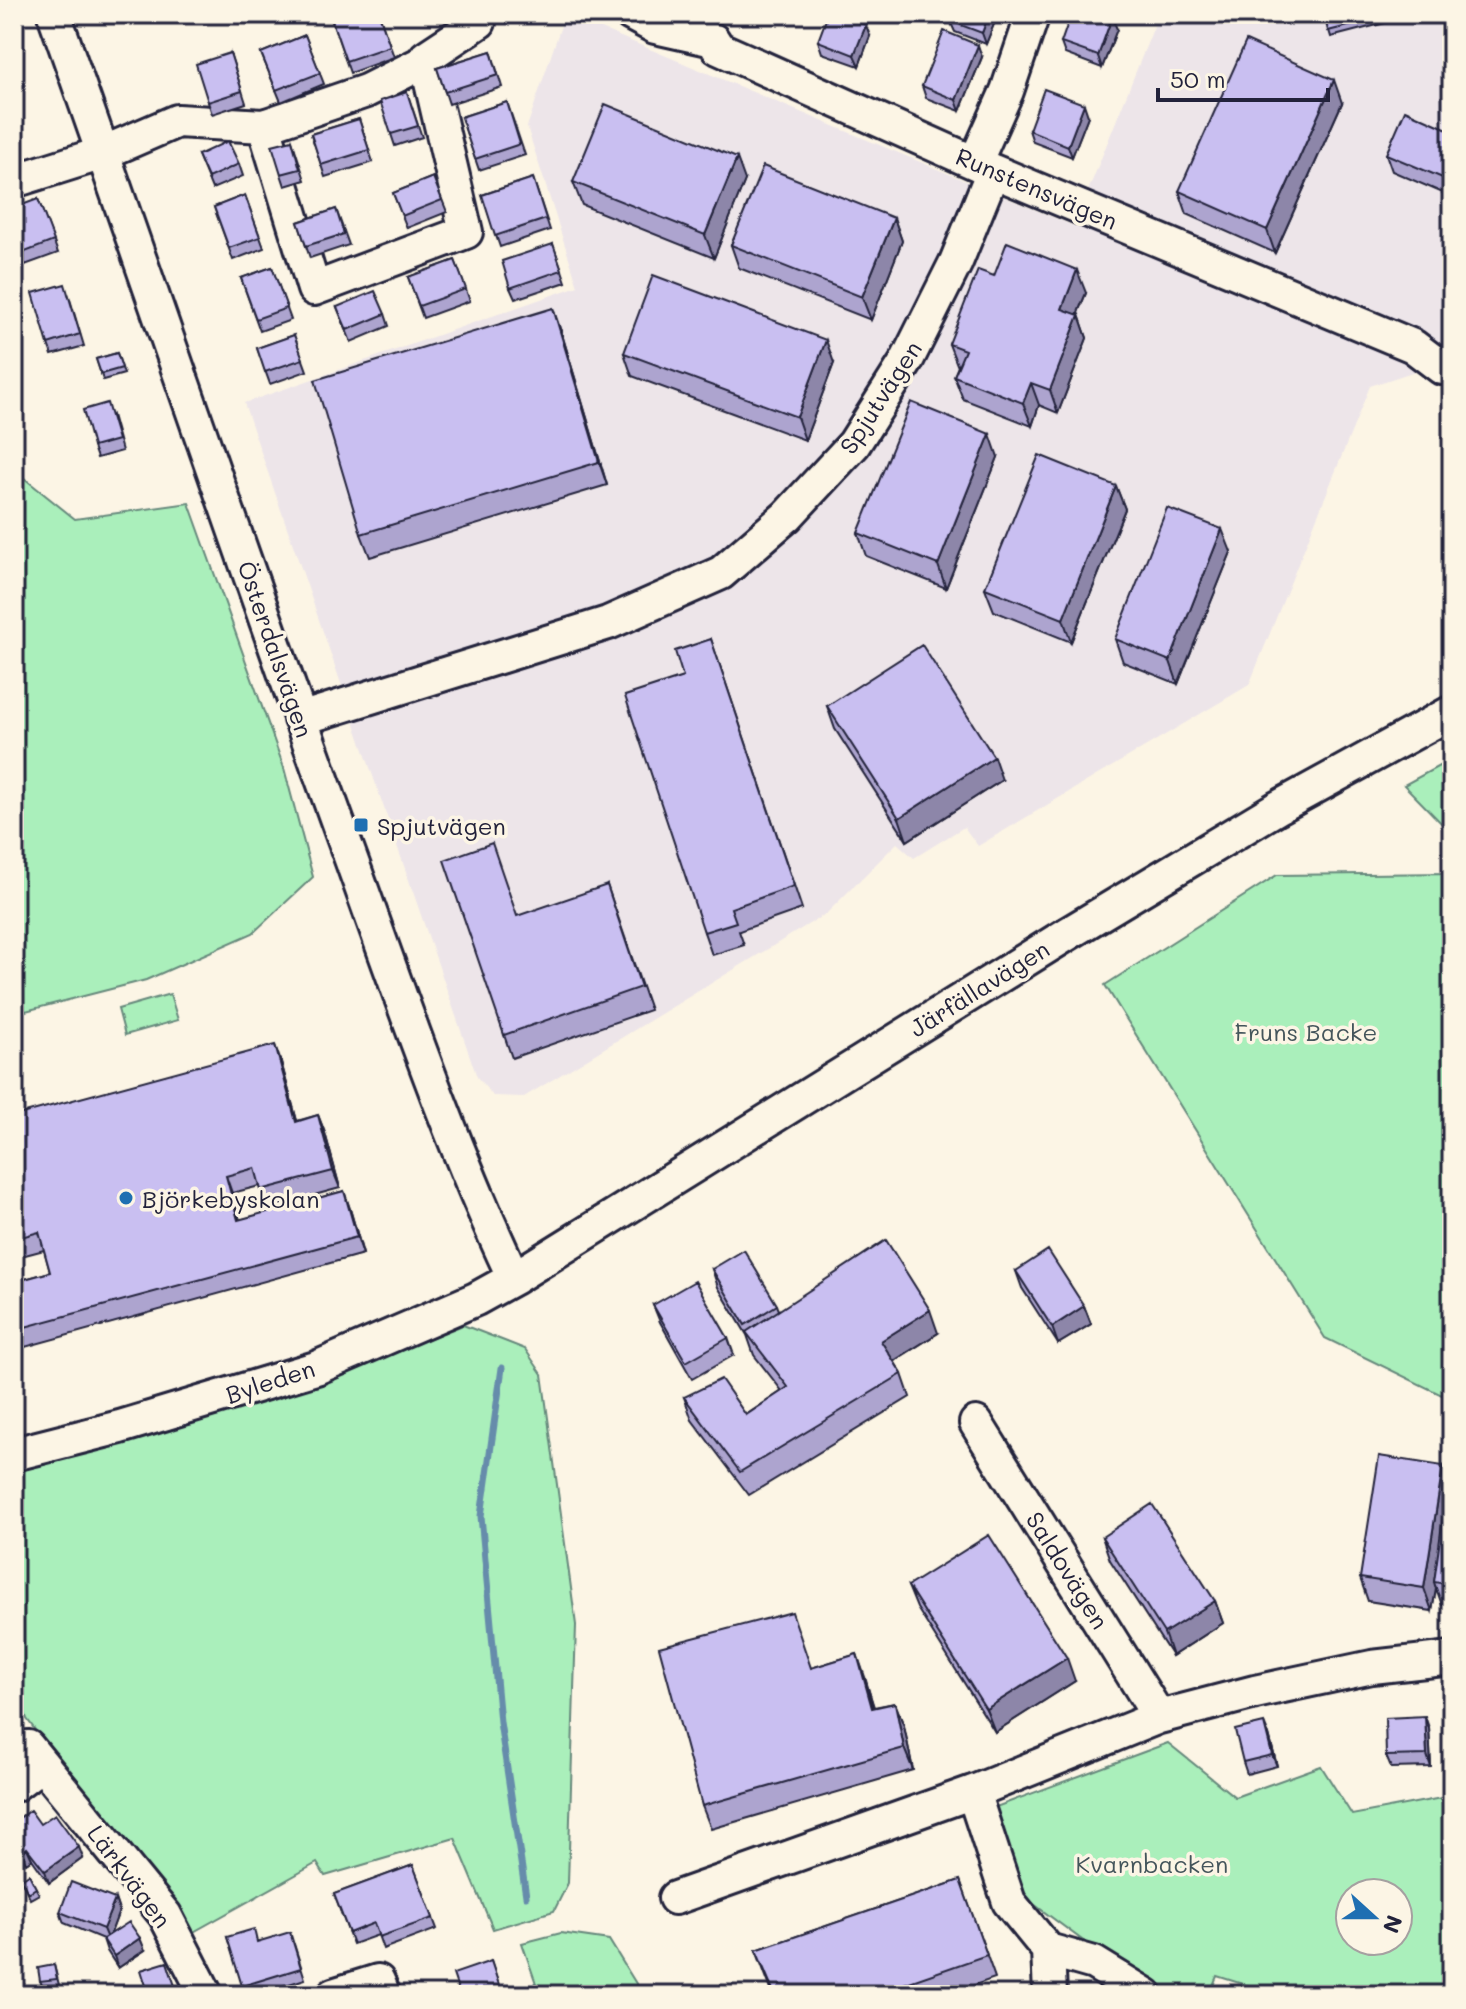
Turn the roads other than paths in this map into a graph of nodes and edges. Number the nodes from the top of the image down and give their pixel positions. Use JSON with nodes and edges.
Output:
{"nodes":[{"id":1,"x":54,"y":14,"type":"edge"},
{"id":2,"x":631,"y":14,"type":"edge"},
{"id":3,"x":1033,"y":14,"type":"edge"},
{"id":4,"x":479,"y":22,"type":"dead end"},
{"id":5,"x":715,"y":27,"type":"edge"},
{"id":6,"x":426,"y":61,"type":"junction"},
{"id":7,"x":264,"y":126,"type":"junction"},
{"id":8,"x":103,"y":153,"type":"junction"},
{"id":9,"x":984,"y":167,"type":"junction"},
{"id":10,"x":14,"y":181,"type":"edge"},
{"id":11,"x":1442,"y":368,"type":"dead end"},
{"id":12,"x":1452,"y":712,"type":"edge"},
{"id":13,"x":300,"y":719,"type":"junction"},
{"id":14,"x":514,"y":1278,"type":"junction"},
{"id":15,"x":976,"y":1423,"type":"dead end"},
{"id":16,"x":14,"y":1454,"type":"edge"},
{"id":17,"x":1452,"y":1658,"type":"edge"},
{"id":18,"x":1159,"y":1717,"type":"junction"},
{"id":19,"x":14,"y":1785,"type":"edge"},
{"id":20,"x":973,"y":1792,"type":"junction"},
{"id":21,"x":675,"y":1898,"type":"dead end"},
{"id":22,"x":1048,"y":1950,"type":"junction"},
{"id":23,"x":381,"y":1988,"type":"edge"},
{"id":24,"x":206,"y":1995,"type":"edge"},
{"id":25,"x":333,"y":1995,"type":"edge"},
{"id":26,"x":1050,"y":1995,"type":"edge"},
{"id":27,"x":1146,"y":1995,"type":"edge"}],
"edges":[{"from":1,"to":8,"type":"street","name":"Österdalsvägen"},
{"from":2,"to":5,"type":"street","name":"Runstensvägen"},
{"from":3,"to":9,"type":"street","name":"Spjutvägen"},
{"from":4,"to":6,"type":"street"},
{"from":5,"to":9,"type":"street","name":"Runstensvägen"},
{"from":6,"to":7,"type":"street"},
{"from":6,"to":7,"type":"street"},
{"from":7,"to":8,"type":"street"},
{"from":8,"to":10,"type":"street"},
{"from":8,"to":13,"type":"street","name":"Österdalsvägen"},
{"from":9,"to":11,"type":"street","name":"Runstensvägen"},
{"from":9,"to":13,"type":"street","name":"Spjutvägen"},
{"from":12,"to":14,"type":"street","name":"Järfällavägen"},
{"from":13,"to":14,"type":"street","name":"Österdalsvägen"},
{"from":14,"to":16,"type":"street","name":"Byleden"},
{"from":15,"to":18,"type":"street","name":"Saldovägen"},
{"from":17,"to":18,"type":"street"},
{"from":18,"to":20,"type":"street"},
{"from":19,"to":24,"type":"street","name":"Lärkvägen"},
{"from":20,"to":21,"type":"street"},
{"from":20,"to":22,"type":"street"},
{"from":22,"to":26,"type":"street"},
{"from":22,"to":27,"type":"street"},
{"from":23,"to":25,"type":"street"}]}
